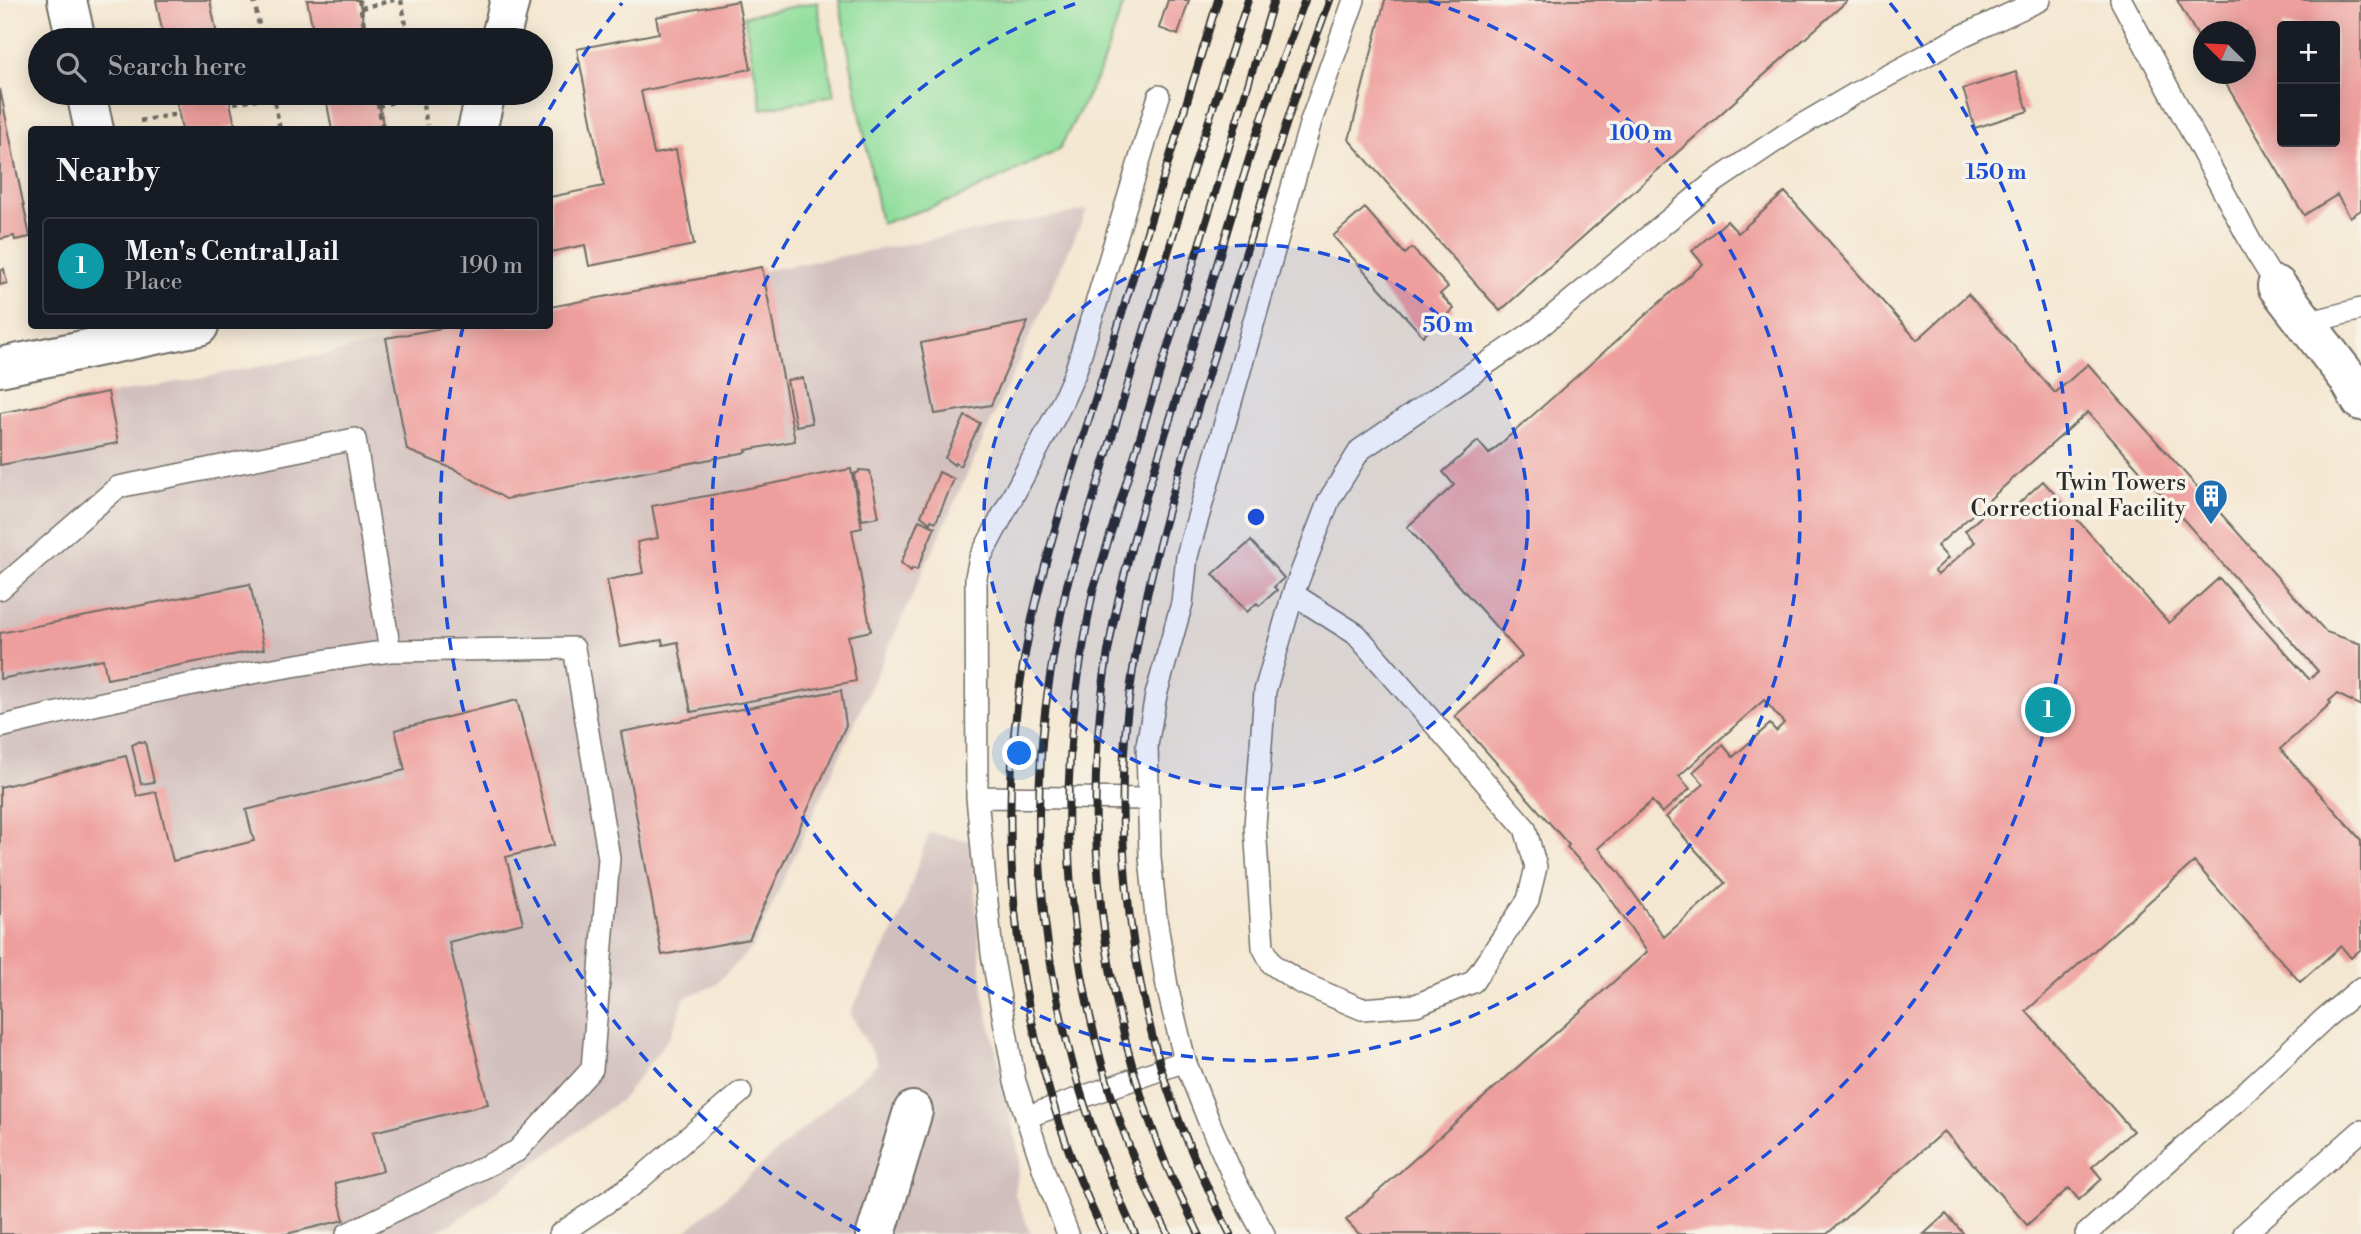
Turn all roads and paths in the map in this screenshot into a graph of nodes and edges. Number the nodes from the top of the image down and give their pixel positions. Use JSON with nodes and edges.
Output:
{"nodes":[{"id":1,"x":68,"y":0,"type":"edge"},
{"id":2,"x":254,"y":0,"type":"edge"},
{"id":3,"x":359,"y":0,"type":"edge"},
{"id":4,"x":394,"y":0,"type":"edge"},
{"id":5,"x":401,"y":0,"type":"edge"},
{"id":6,"x":510,"y":0,"type":"edge"},
{"id":7,"x":1354,"y":0,"type":"edge"},
{"id":8,"x":2040,"y":0,"type":"edge"},
{"id":9,"x":2121,"y":0,"type":"edge"},
{"id":10,"x":361,"y":8,"type":"junction"},
{"id":11,"x":74,"y":28,"type":"edge"},
{"id":12,"x":259,"y":28,"type":"edge"},
{"id":13,"x":365,"y":28,"type":"edge"},
{"id":14,"x":407,"y":28,"type":"edge"},
{"id":15,"x":503,"y":28,"type":"edge"},
{"id":16,"x":1159,"y":96,"type":"dead end"},
{"id":17,"x":89,"y":105,"type":"edge"},
{"id":18,"x":275,"y":105,"type":"edge"},
{"id":19,"x":382,"y":105,"type":"edge"},
{"id":20,"x":422,"y":105,"type":"edge"},
{"id":21,"x":483,"y":105,"type":"edge"},
{"id":22,"x":378,"y":106,"type":"joint"},
{"id":23,"x":177,"y":114,"type":"dead end"},
{"id":24,"x":140,"y":121,"type":"dead end"},
{"id":25,"x":427,"y":125,"type":"dead end"},
{"id":26,"x":93,"y":126,"type":"edge"},
{"id":27,"x":279,"y":126,"type":"edge"},
{"id":28,"x":382,"y":126,"type":"edge"},
{"id":29,"x":478,"y":126,"type":"edge"},
{"id":30,"x":2277,"y":286,"type":"joint"},
{"id":31,"x":2361,"y":309,"type":"edge"},
{"id":32,"x":2307,"y":323,"type":"junction"},
{"id":33,"x":172,"y":329,"type":"edge"},
{"id":34,"x":135,"y":333,"type":"edge"},
{"id":35,"x":0,"y":367,"type":"edge"},
{"id":36,"x":2357,"y":386,"type":"edge"},
{"id":37,"x":0,"y":589,"type":"edge"},
{"id":38,"x":1293,"y":594,"type":"junction"},
{"id":39,"x":390,"y":651,"type":"junction"},
{"id":40,"x":0,"y":727,"type":"edge"},
{"id":41,"x":977,"y":797,"type":"junction"},
{"id":42,"x":1148,"y":799,"type":"junction"},
{"id":43,"x":2361,"y":988,"type":"edge"},
{"id":44,"x":1185,"y":1061,"type":"junction"},
{"id":45,"x":741,"y":1091,"type":"dead end"},
{"id":46,"x":913,"y":1111,"type":"dead end"},
{"id":47,"x":1026,"y":1117,"type":"junction"},
{"id":48,"x":2361,"y":1131,"type":"edge"},
{"id":49,"x":347,"y":1234,"type":"edge"},
{"id":50,"x":560,"y":1234,"type":"edge"},
{"id":51,"x":876,"y":1234,"type":"edge"},
{"id":52,"x":1068,"y":1234,"type":"edge"},
{"id":53,"x":1264,"y":1234,"type":"edge"},
{"id":54,"x":2086,"y":1234,"type":"edge"},
{"id":55,"x":2244,"y":1234,"type":"edge"}],
"edges":[{"from":1,"to":11,"type":"street"},
{"from":2,"to":12,"type":"path"},
{"from":3,"to":10,"type":"path"},
{"from":4,"to":10,"type":"path"},
{"from":5,"to":14,"type":"path"},
{"from":6,"to":15,"type":"street"},
{"from":7,"to":42,"type":"lane"},
{"from":8,"to":38,"type":"lane"},
{"from":9,"to":30,"type":"lane"},
{"from":10,"to":13,"type":"path"},
{"from":16,"to":41,"type":"lane"},
{"from":17,"to":26,"type":"street"},
{"from":18,"to":27,"type":"path"},
{"from":19,"to":22,"type":"path"},
{"from":20,"to":25,"type":"path"},
{"from":21,"to":29,"type":"street"},
{"from":22,"to":28,"type":"path"},
{"from":23,"to":24,"type":"path"},
{"from":30,"to":32,"type":"street"},
{"from":31,"to":32,"type":"lane"},
{"from":32,"to":36,"type":"street"},
{"from":33,"to":34,"type":"street"},
{"from":34,"to":35,"type":"street"},
{"from":37,"to":39,"type":"lane"},
{"from":38,"to":38,"type":"lane"},
{"from":39,"to":40,"type":"lane"},
{"from":39,"to":49,"type":"lane"},
{"from":41,"to":42,"type":"lane"},
{"from":41,"to":47,"type":"lane"},
{"from":42,"to":44,"type":"lane"},
{"from":43,"to":54,"type":"lane"},
{"from":44,"to":47,"type":"lane"},
{"from":44,"to":53,"type":"lane"},
{"from":45,"to":50,"type":"lane"},
{"from":46,"to":51,"type":"street"},
{"from":47,"to":52,"type":"lane"},
{"from":48,"to":55,"type":"lane"}]}
